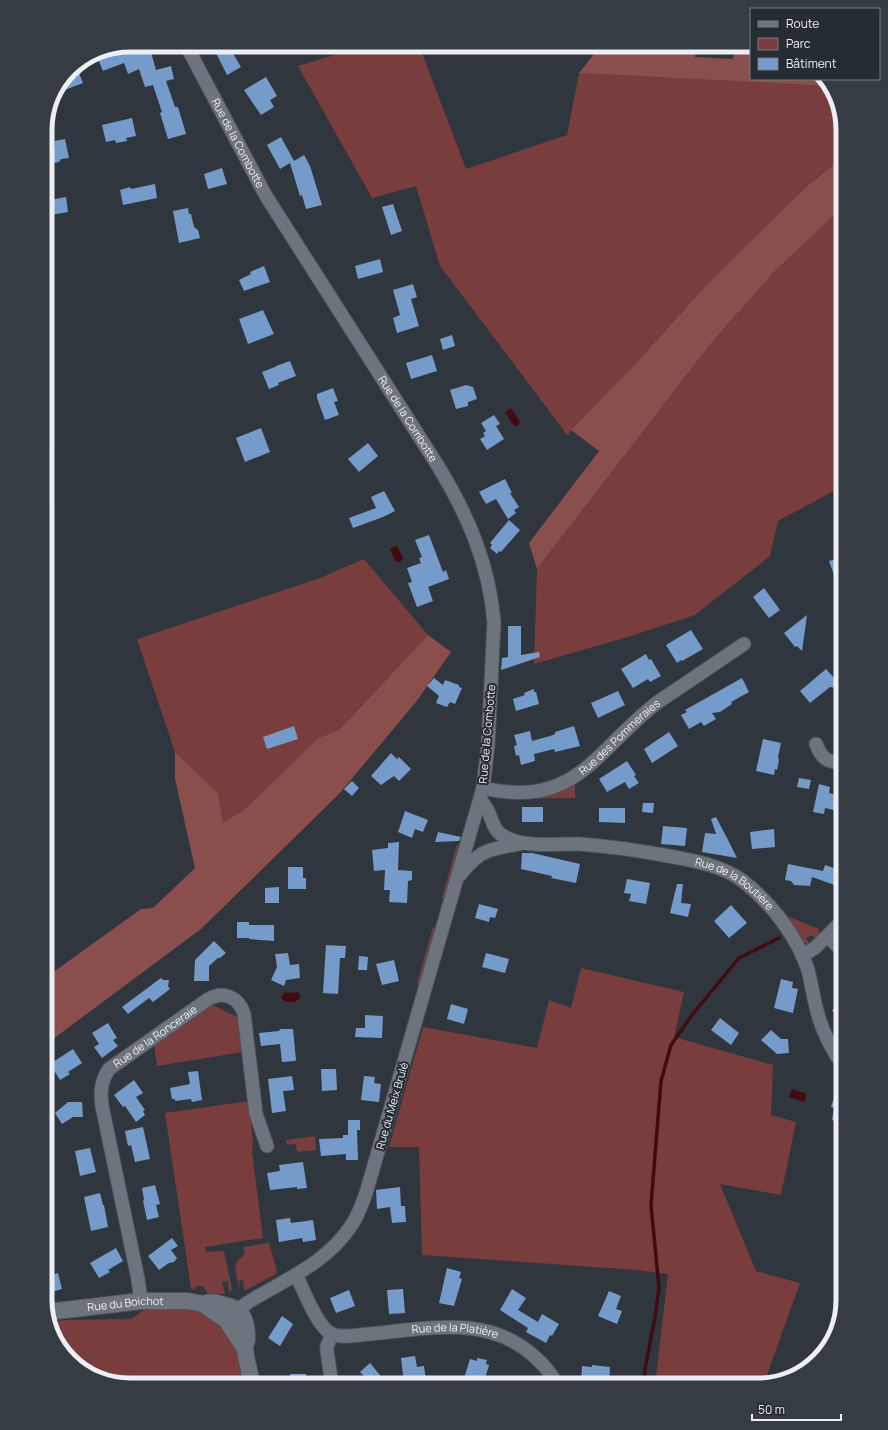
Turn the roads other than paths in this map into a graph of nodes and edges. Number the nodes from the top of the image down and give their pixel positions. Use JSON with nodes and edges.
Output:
{"nodes":[{"id":1,"x":190,"y":52,"type":"edge"},
{"id":2,"x":744,"y":644,"type":"dead end"},
{"id":3,"x":816,"y":744,"type":"dead end"},
{"id":4,"x":836,"y":762,"type":"edge"},
{"id":5,"x":482,"y":794,"type":"junction"},
{"id":6,"x":470,"y":834,"type":"junction"},
{"id":7,"x":500,"y":834,"type":"junction"},
{"id":8,"x":522,"y":844,"type":"junction"},
{"id":9,"x":488,"y":851,"type":"junction"},
{"id":10,"x":458,"y":877,"type":"junction"},
{"id":11,"x":836,"y":927,"type":"edge"},
{"id":12,"x":828,"y":936,"type":"junction"},
{"id":13,"x":836,"y":945,"type":"edge"},
{"id":14,"x":802,"y":956,"type":"junction"},
{"id":15,"x":836,"y":1054,"type":"edge"},
{"id":16,"x":267,"y":1146,"type":"dead end"},
{"id":17,"x":296,"y":1275,"type":"junction"},
{"id":18,"x":141,"y":1301,"type":"junction"},
{"id":19,"x":53,"y":1311,"type":"edge"},
{"id":20,"x":232,"y":1315,"type":"junction"},
{"id":21,"x":332,"y":1334,"type":"junction"},
{"id":22,"x":251,"y":1378,"type":"edge"},
{"id":23,"x":331,"y":1378,"type":"edge"},
{"id":24,"x":552,"y":1378,"type":"edge"}],
"edges":[{"from":1,"to":5,"type":"street","name":"Rue de la Combotte"},
{"from":2,"to":5,"type":"street","name":"Rue des Pommeraies"},
{"from":3,"to":4,"type":"street"},
{"from":5,"to":6,"type":"street","name":"Rue de la Combotte"},
{"from":5,"to":7,"type":"street"},
{"from":6,"to":7,"type":"street","name":"Rue de la Boutière"},
{"from":6,"to":9,"type":"street"},
{"from":6,"to":10,"type":"street","name":"Rue du Meix Brulé"},
{"from":7,"to":8,"type":"street","name":"Rue de la Boutière"},
{"from":8,"to":9,"type":"street","name":"Rue de la Boutière"},
{"from":8,"to":14,"type":"street","name":"Rue de la Boutière"},
{"from":9,"to":10,"type":"street","name":"Rue de la Boutière"},
{"from":10,"to":17,"type":"street","name":"Rue du Meix Brulé"},
{"from":11,"to":12,"type":"street"},
{"from":12,"to":13,"type":"street"},
{"from":12,"to":14,"type":"street"},
{"from":14,"to":15,"type":"street","name":"Rue de la Boutière"},
{"from":16,"to":18,"type":"street","name":"Rue de la Ronceraie"},
{"from":17,"to":20,"type":"street","name":"Rue du Meix Brulé"},
{"from":17,"to":21,"type":"street"},
{"from":18,"to":19,"type":"street","name":"Rue du Boichot"},
{"from":18,"to":20,"type":"street","name":"Rue du Boichot"},
{"from":20,"to":22,"type":"street"},
{"from":21,"to":23,"type":"street"},
{"from":21,"to":24,"type":"street","name":"Rue de la Platière"}]}
